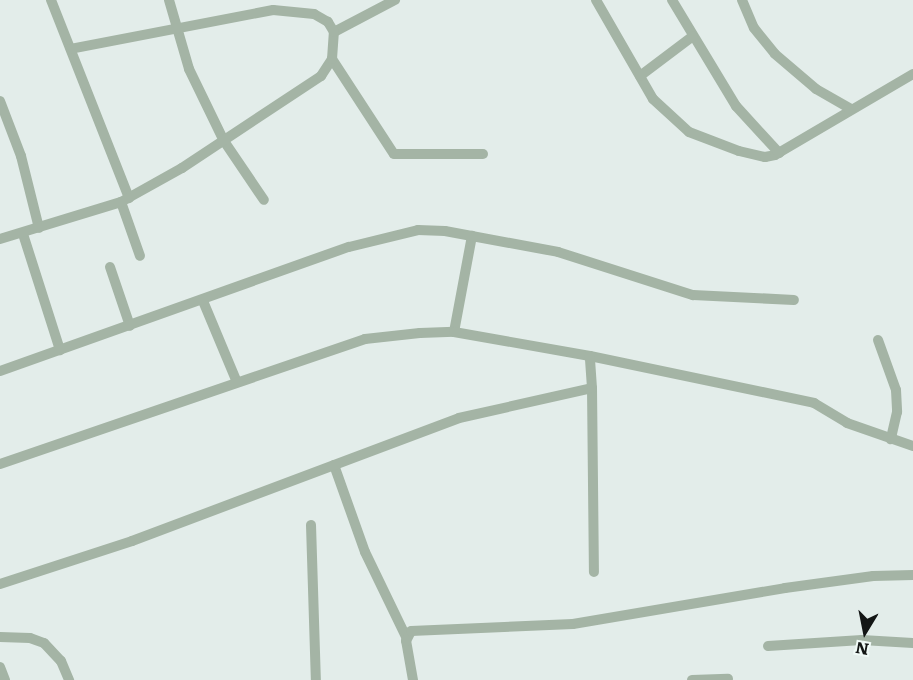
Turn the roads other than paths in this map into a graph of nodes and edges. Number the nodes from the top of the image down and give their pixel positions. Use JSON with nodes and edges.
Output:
{"nodes":[{"id":1,"x":51,"y":0,"type":"edge"},
{"id":2,"x":169,"y":0,"type":"edge"},
{"id":3,"x":394,"y":0,"type":"edge"},
{"id":4,"x":596,"y":0,"type":"edge"},
{"id":5,"x":672,"y":0,"type":"edge"},
{"id":6,"x":742,"y":0,"type":"edge"},
{"id":7,"x":176,"y":27,"type":"junction"},
{"id":8,"x":334,"y":32,"type":"junction"},
{"id":9,"x":693,"y":36,"type":"junction"},
{"id":10,"x":71,"y":49,"type":"junction"},
{"id":11,"x":332,"y":59,"type":"junction"},
{"id":12,"x":913,"y":75,"type":"edge"},
{"id":13,"x":640,"y":76,"type":"junction"},
{"id":14,"x":0,"y":101,"type":"edge"},
{"id":15,"x":850,"y":109,"type":"junction"},
{"id":16,"x":224,"y":141,"type":"junction"},
{"id":17,"x":780,"y":153,"type":"junction"},
{"id":18,"x":483,"y":154,"type":"dead end"},
{"id":19,"x":125,"y":200,"type":"junction"},
{"id":20,"x":264,"y":200,"type":"dead end"},
{"id":21,"x":39,"y":228,"type":"junction"},
{"id":22,"x":23,"y":234,"type":"junction"},
{"id":23,"x":472,"y":236,"type":"junction"},
{"id":24,"x":0,"y":240,"type":"edge"},
{"id":25,"x":140,"y":256,"type":"dead end"},
{"id":26,"x":110,"y":267,"type":"dead end"},
{"id":27,"x":794,"y":300,"type":"dead end"},
{"id":28,"x":203,"y":301,"type":"junction"},
{"id":29,"x":130,"y":326,"type":"junction"},
{"id":30,"x":454,"y":333,"type":"junction"},
{"id":31,"x":878,"y":340,"type":"dead end"},
{"id":32,"x":60,"y":350,"type":"junction"},
{"id":33,"x":590,"y":356,"type":"junction"},
{"id":34,"x":0,"y":371,"type":"edge"},
{"id":35,"x":236,"y":380,"type":"junction"},
{"id":36,"x":592,"y":388,"type":"junction"},
{"id":37,"x":891,"y":439,"type":"junction"},
{"id":38,"x":913,"y":446,"type":"edge"},
{"id":39,"x":0,"y":464,"type":"edge"},
{"id":40,"x":334,"y":465,"type":"junction"},
{"id":41,"x":311,"y":525,"type":"dead end"},
{"id":42,"x":594,"y":572,"type":"dead end"},
{"id":43,"x":913,"y":575,"type":"edge"},
{"id":44,"x":0,"y":584,"type":"edge"},
{"id":45,"x":0,"y":637,"type":"edge"},
{"id":46,"x":406,"y":637,"type":"junction"},
{"id":47,"x":913,"y":643,"type":"edge"},
{"id":48,"x":768,"y":646,"type":"dead end"},
{"id":49,"x":0,"y":668,"type":"edge"},
{"id":50,"x":5,"y":680,"type":"edge"},
{"id":51,"x":69,"y":680,"type":"edge"},
{"id":52,"x":316,"y":680,"type":"edge"},
{"id":53,"x":413,"y":680,"type":"edge"},
{"id":54,"x":692,"y":680,"type":"edge"},
{"id":55,"x":728,"y":680,"type":"edge"}],
"edges":[{"from":1,"to":10,"type":"street"},
{"from":2,"to":7,"type":"street"},
{"from":3,"to":8,"type":"street"},
{"from":4,"to":13,"type":"street"},
{"from":5,"to":9,"type":"street"},
{"from":6,"to":15,"type":"street"},
{"from":7,"to":8,"type":"street"},
{"from":7,"to":10,"type":"street"},
{"from":7,"to":16,"type":"street"},
{"from":8,"to":11,"type":"street"},
{"from":9,"to":13,"type":"street"},
{"from":9,"to":17,"type":"street"},
{"from":10,"to":19,"type":"street"},
{"from":11,"to":16,"type":"street"},
{"from":11,"to":18,"type":"street"},
{"from":12,"to":15,"type":"street"},
{"from":13,"to":17,"type":"street"},
{"from":14,"to":21,"type":"street"},
{"from":15,"to":17,"type":"street"},
{"from":16,"to":19,"type":"street"},
{"from":16,"to":20,"type":"street"},
{"from":19,"to":21,"type":"street"},
{"from":19,"to":25,"type":"street"},
{"from":21,"to":22,"type":"street"},
{"from":22,"to":24,"type":"street"},
{"from":22,"to":32,"type":"street"},
{"from":23,"to":27,"type":"street"},
{"from":23,"to":28,"type":"street"},
{"from":23,"to":30,"type":"street"},
{"from":26,"to":29,"type":"street"},
{"from":28,"to":29,"type":"street"},
{"from":28,"to":35,"type":"street"},
{"from":29,"to":32,"type":"street"},
{"from":30,"to":33,"type":"street"},
{"from":30,"to":35,"type":"street"},
{"from":31,"to":37,"type":"street"},
{"from":32,"to":34,"type":"street"},
{"from":33,"to":36,"type":"street"},
{"from":33,"to":37,"type":"street"},
{"from":35,"to":39,"type":"street"},
{"from":36,"to":40,"type":"street"},
{"from":36,"to":42,"type":"street"},
{"from":37,"to":38,"type":"street"},
{"from":40,"to":44,"type":"street"},
{"from":40,"to":46,"type":"street"},
{"from":41,"to":52,"type":"street"},
{"from":43,"to":46,"type":"street"},
{"from":45,"to":51,"type":"street"},
{"from":46,"to":53,"type":"street"},
{"from":47,"to":48,"type":"street"},
{"from":49,"to":50,"type":"street"},
{"from":54,"to":55,"type":"street"}]}
